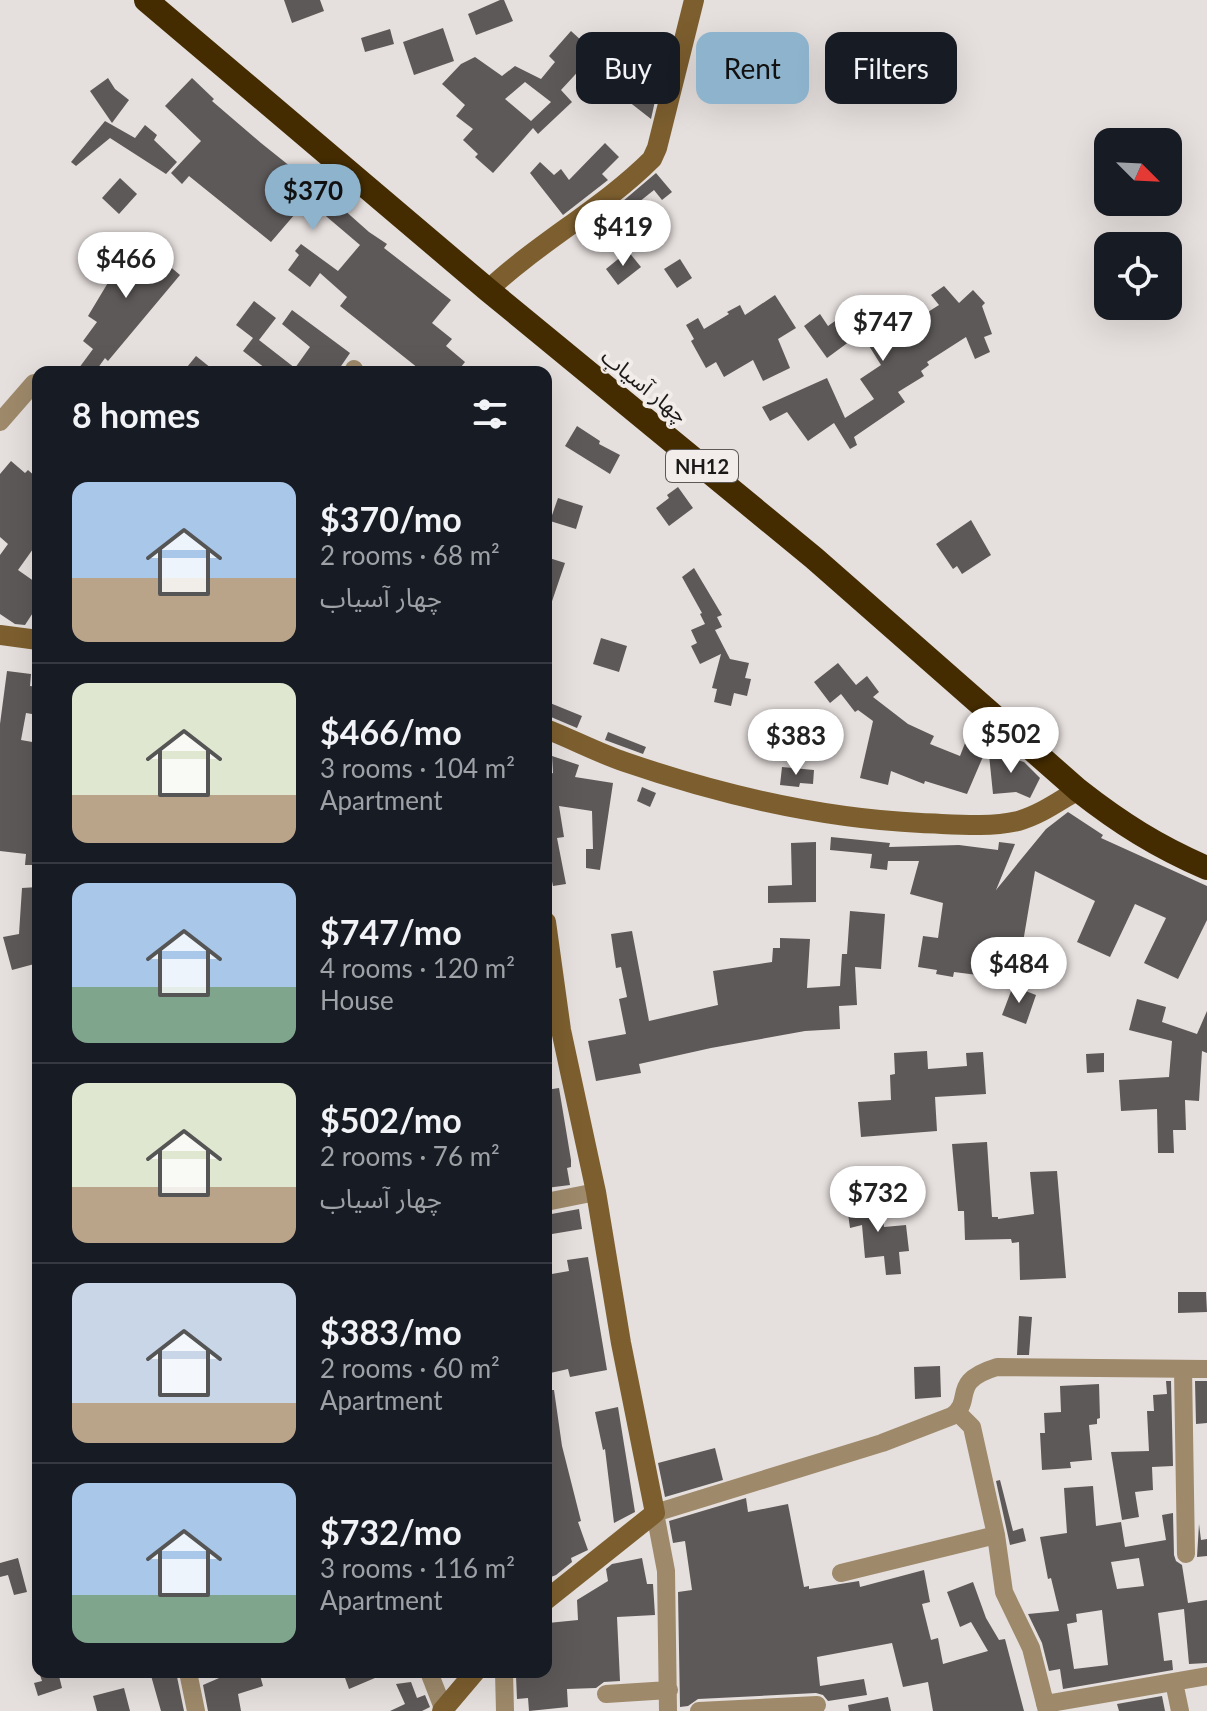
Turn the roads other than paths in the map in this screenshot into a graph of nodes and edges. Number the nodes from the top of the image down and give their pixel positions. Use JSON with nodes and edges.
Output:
{"nodes":[{"id":1,"x":146,"y":0,"type":"edge"},
{"id":2,"x":694,"y":0,"type":"edge"},
{"id":3,"x":488,"y":290,"type":"junction"},
{"id":4,"x":32,"y":385,"type":"edge"},
{"id":5,"x":0,"y":422,"type":"edge"},
{"id":6,"x":0,"y":635,"type":"edge"},
{"id":7,"x":32,"y":639,"type":"edge"},
{"id":8,"x":552,"y":737,"type":"edge"},
{"id":9,"x":1078,"y":790,"type":"junction"},
{"id":10,"x":1207,"y":868,"type":"edge"},
{"id":11,"x":552,"y":968,"type":"edge"},
{"id":12,"x":596,"y":1192,"type":"junction"},
{"id":13,"x":552,"y":1201,"type":"edge"},
{"id":14,"x":1183,"y":1369,"type":"junction"},
{"id":15,"x":1207,"y":1369,"type":"edge"},
{"id":16,"x":957,"y":1412,"type":"junction"},
{"id":17,"x":655,"y":1513,"type":"junction"},
{"id":18,"x":996,"y":1535,"type":"junction"},
{"id":19,"x":1186,"y":1554,"type":"dead end"},
{"id":20,"x":841,"y":1573,"type":"dead end"},
{"id":21,"x":552,"y":1595,"type":"edge"},
{"id":22,"x":1207,"y":1676,"type":"edge"},
{"id":23,"x":189,"y":1678,"type":"edge"},
{"id":24,"x":431,"y":1678,"type":"edge"},
{"id":25,"x":470,"y":1678,"type":"edge"},
{"id":26,"x":504,"y":1678,"type":"edge"},
{"id":27,"x":1174,"y":1682,"type":"junction"},
{"id":28,"x":669,"y":1690,"type":"junction"},
{"id":29,"x":606,"y":1694,"type":"dead end"},
{"id":30,"x":817,"y":1705,"type":"dead end"},
{"id":31,"x":1046,"y":1707,"type":"edge"},
{"id":32,"x":443,"y":1710,"type":"edge"},
{"id":33,"x":196,"y":1711,"type":"edge"},
{"id":34,"x":505,"y":1711,"type":"edge"},
{"id":35,"x":668,"y":1711,"type":"edge"},
{"id":36,"x":699,"y":1711,"type":"edge"},
{"id":37,"x":1180,"y":1711,"type":"edge"}],
"edges":[{"from":1,"to":3,"type":"highway","name":"چهار آسیاب","number":"NH12"},
{"from":2,"to":3,"type":"street"},
{"from":3,"to":9,"type":"highway","name":"چهار آسیاب","number":"NH12"},
{"from":4,"to":5,"type":"street"},
{"from":6,"to":7,"type":"street"},
{"from":8,"to":9,"type":"street"},
{"from":9,"to":10,"type":"highway","name":"چهار آسیاب","number":"NH12"},
{"from":11,"to":12,"type":"street"},
{"from":12,"to":13,"type":"street"},
{"from":12,"to":17,"type":"street"},
{"from":14,"to":15,"type":"street"},
{"from":14,"to":16,"type":"street"},
{"from":14,"to":19,"type":"street"},
{"from":16,"to":17,"type":"street"},
{"from":16,"to":18,"type":"street"},
{"from":17,"to":21,"type":"street"},
{"from":17,"to":28,"type":"street"},
{"from":18,"to":20,"type":"street"},
{"from":18,"to":31,"type":"street"},
{"from":22,"to":27,"type":"street"},
{"from":23,"to":33,"type":"street"},
{"from":24,"to":32,"type":"street"},
{"from":25,"to":32,"type":"street"},
{"from":26,"to":34,"type":"street"},
{"from":27,"to":31,"type":"street"},
{"from":27,"to":37,"type":"street"},
{"from":28,"to":29,"type":"street"},
{"from":28,"to":35,"type":"street"},
{"from":30,"to":36,"type":"street"}]}
